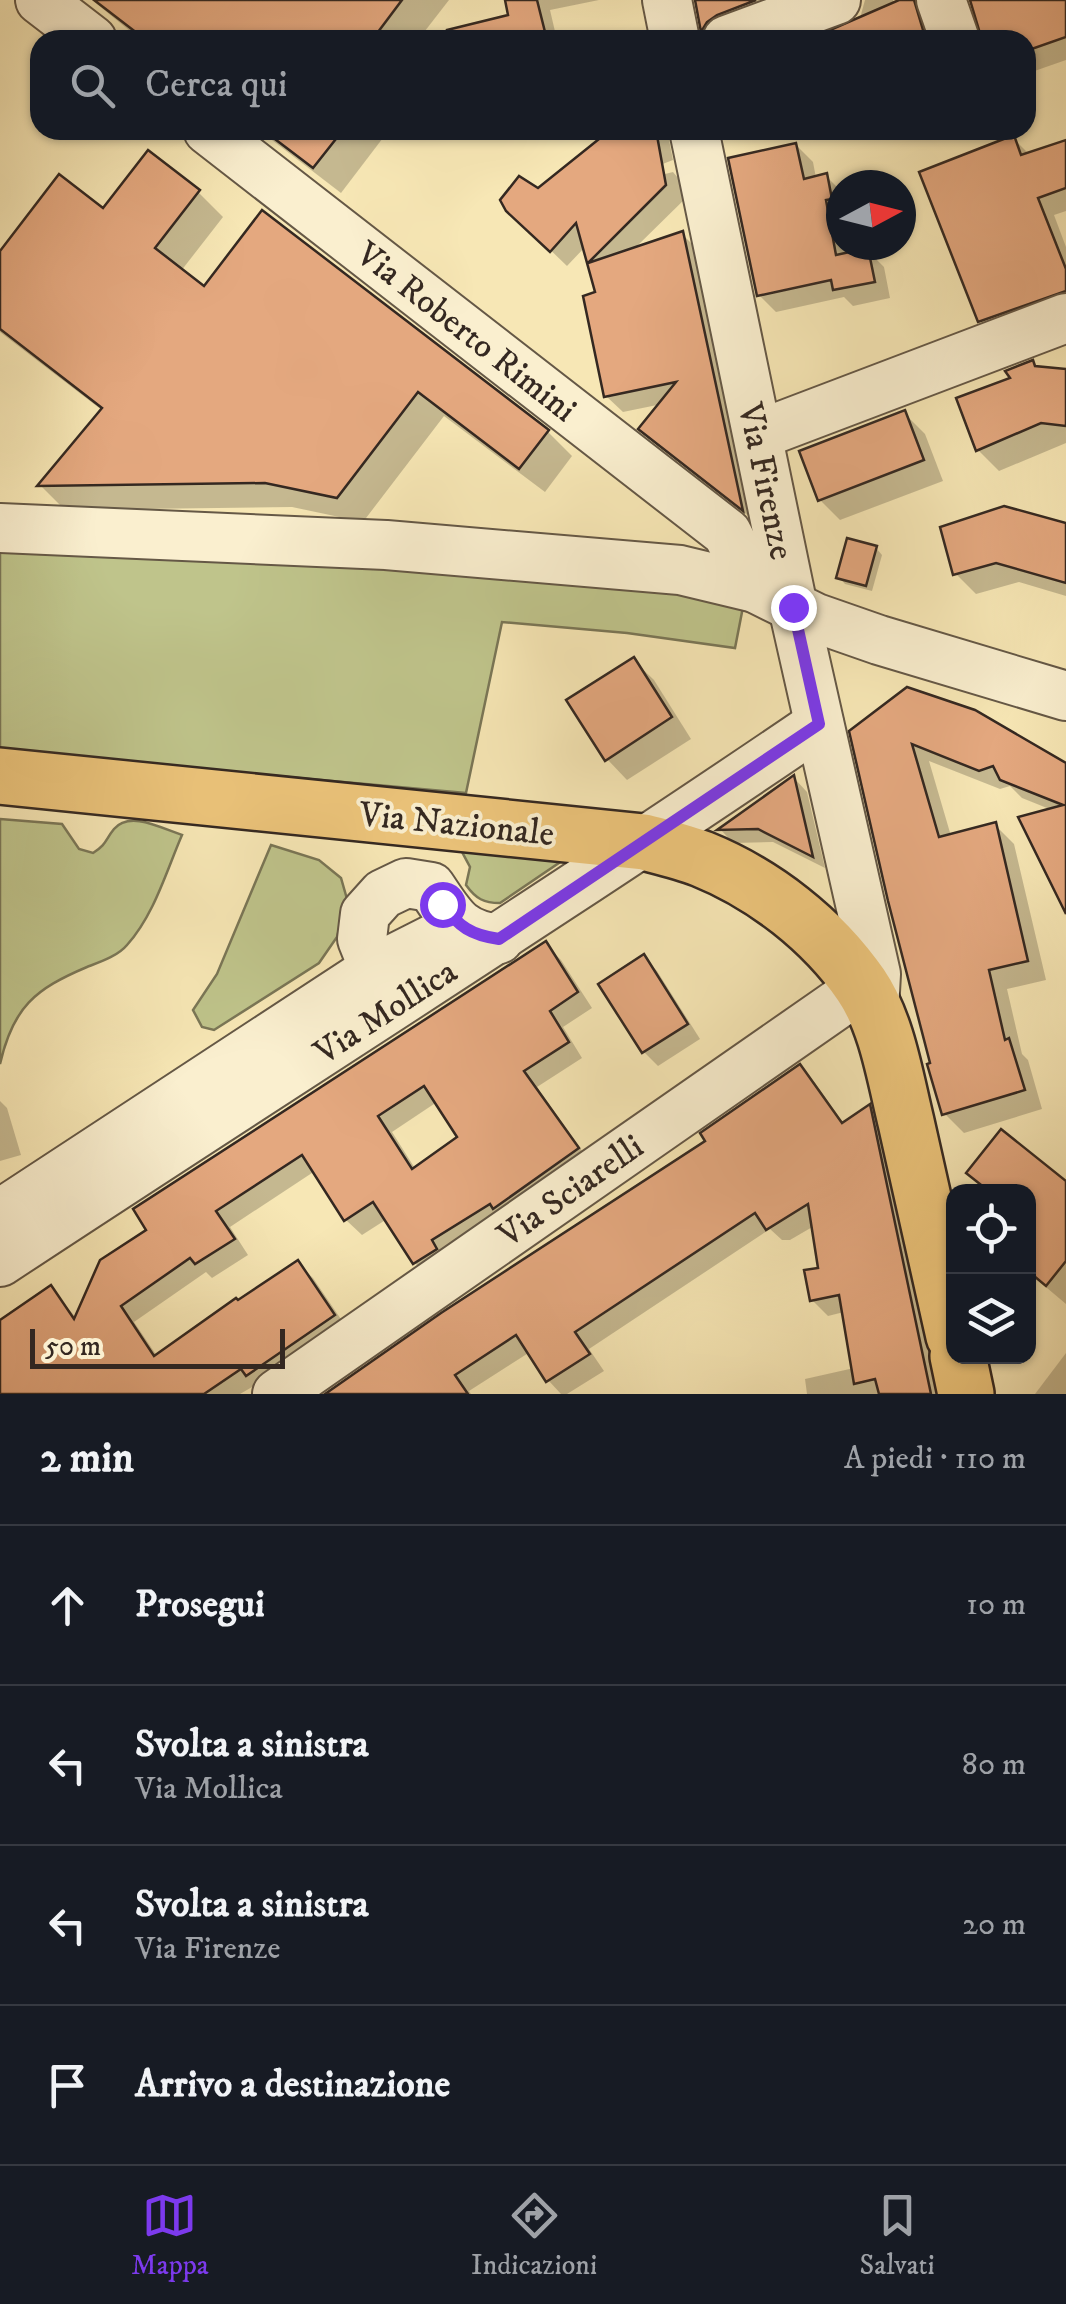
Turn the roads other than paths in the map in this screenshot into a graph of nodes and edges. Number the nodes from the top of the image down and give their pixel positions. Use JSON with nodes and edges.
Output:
{"nodes":[{"id":1,"x":40,"y":0,"type":"edge"},
{"id":2,"x":667,"y":0,"type":"edge"},
{"id":3,"x":836,"y":0,"type":"edge"},
{"id":4,"x":940,"y":0,"type":"edge"},
{"id":5,"x":79,"y":30,"type":"edge"},
{"id":6,"x":673,"y":30,"type":"edge"},
{"id":7,"x":754,"y":30,"type":"edge"},
{"id":8,"x":951,"y":30,"type":"edge"},
{"id":9,"x":221,"y":140,"type":"edge"},
{"id":10,"x":696,"y":140,"type":"edge"},
{"id":11,"x":1066,"y":318,"type":"edge"},
{"id":12,"x":758,"y":435,"type":"junction"},
{"id":13,"x":0,"y":528,"type":"edge"},
{"id":14,"x":727,"y":533,"type":"junction"},
{"id":15,"x":779,"y":537,"type":"junction"},
{"id":16,"x":774,"y":598,"type":"junction"},
{"id":17,"x":1066,"y":696,"type":"edge"},
{"id":18,"x":819,"y":724,"type":"junction"},
{"id":19,"x":0,"y":776,"type":"edge"},
{"id":20,"x":644,"y":842,"type":"junction"},
{"id":21,"x":856,"y":896,"type":"junction"},
{"id":22,"x":479,"y":932,"type":"junction"},
{"id":23,"x":827,"y":945,"type":"junction"},
{"id":24,"x":386,"y":986,"type":"junction"},
{"id":25,"x":868,"y":998,"type":"junction"},
{"id":26,"x":0,"y":1214,"type":"edge"},
{"id":27,"x":0,"y":1261,"type":"edge"},
{"id":28,"x":946,"y":1301,"type":"edge"},
{"id":29,"x":960,"y":1364,"type":"edge"},
{"id":30,"x":276,"y":1394,"type":"edge"},
{"id":31,"x":966,"y":1394,"type":"edge"}],
"edges":[{"from":1,"to":5,"type":"street"},
{"from":2,"to":6,"type":"street"},
{"from":3,"to":7,"type":"street"},
{"from":4,"to":8,"type":"street"},
{"from":9,"to":14,"type":"street","name":"Via Roberto Rimini"},
{"from":10,"to":12,"type":"street","name":"Via Firenze"},
{"from":11,"to":12,"type":"street"},
{"from":12,"to":15,"type":"street","name":"Via Firenze"},
{"from":13,"to":16,"type":"street"},
{"from":14,"to":15,"type":"street"},
{"from":14,"to":16,"type":"street"},
{"from":15,"to":16,"type":"street","name":"Via Firenze"},
{"from":16,"to":17,"type":"street"},
{"from":16,"to":18,"type":"street","name":"Via Firenze"},
{"from":18,"to":20,"type":"street","name":"Via Mollica"},
{"from":18,"to":21,"type":"street","name":"Via Firenze"},
{"from":19,"to":20,"type":"main road","name":"Via Nazionale"},
{"from":20,"to":22,"type":"street","name":"Via Mollica"},
{"from":20,"to":23,"type":"main road","name":"Via Nazionale"},
{"from":21,"to":23,"type":"street"},
{"from":21,"to":25,"type":"street","name":"Via Firenze"},
{"from":22,"to":24,"type":"street","name":"Via Mollica"},
{"from":22,"to":24,"type":"street"},
{"from":23,"to":25,"type":"main road","name":"Via Nazionale"},
{"from":24,"to":26,"type":"street"},
{"from":24,"to":27,"type":"street","name":"Via Mollica"},
{"from":25,"to":28,"type":"main road","name":"Via Nazionale"},
{"from":25,"to":30,"type":"street","name":"Via Sciarelli"},
{"from":29,"to":31,"type":"main road"}]}
